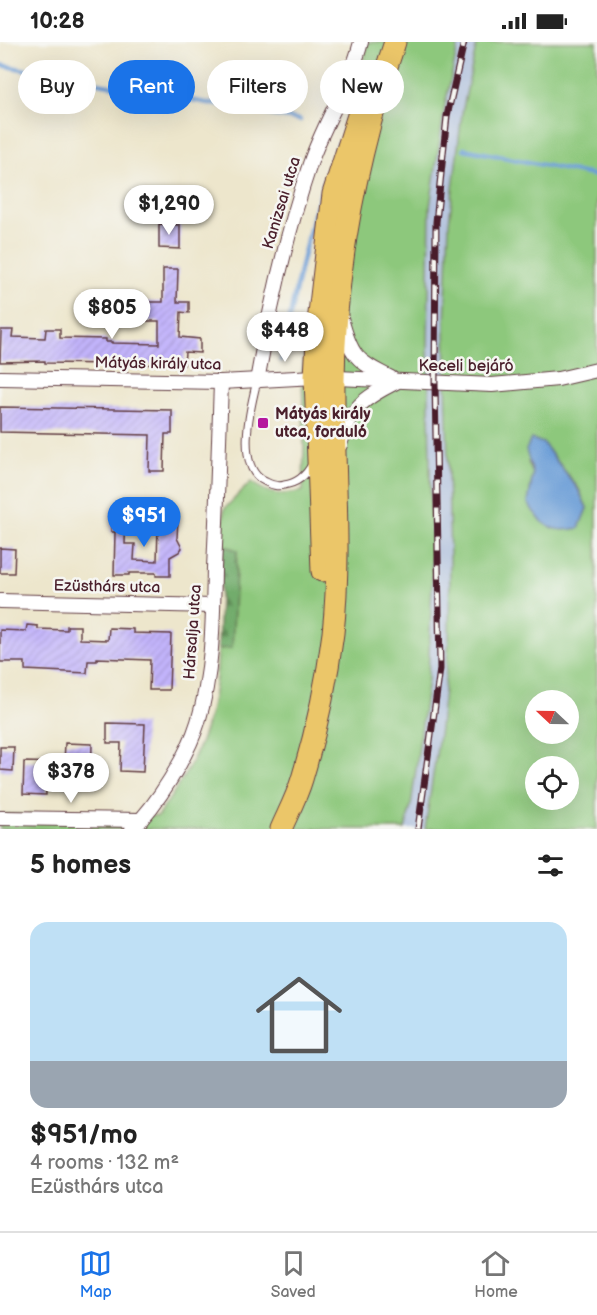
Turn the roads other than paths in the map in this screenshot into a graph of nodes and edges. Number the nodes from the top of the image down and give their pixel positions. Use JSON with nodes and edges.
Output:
{"nodes":[{"id":1,"x":361,"y":42,"type":"edge"},
{"id":2,"x":387,"y":42,"type":"edge"},
{"id":3,"x":395,"y":42,"type":"edge"},
{"id":4,"x":339,"y":308,"type":"junction"},
{"id":5,"x":597,"y":370,"type":"edge"},
{"id":6,"x":324,"y":377,"type":"junction"},
{"id":7,"x":0,"y":378,"type":"edge"},
{"id":8,"x":257,"y":381,"type":"junction"},
{"id":9,"x":398,"y":381,"type":"junction"},
{"id":10,"x":221,"y":382,"type":"junction"},
{"id":11,"x":327,"y":455,"type":"junction"},
{"id":12,"x":0,"y":601,"type":"edge"},
{"id":13,"x":213,"y":606,"type":"junction"},
{"id":14,"x":0,"y":818,"type":"edge"},
{"id":15,"x":136,"y":825,"type":"edge"},
{"id":16,"x":281,"y":829,"type":"edge"}],
"edges":[{"from":1,"to":8,"type":"street","name":"Kanizsai utca"},
{"from":2,"to":6,"type":"main road"},
{"from":3,"to":4,"type":"main road"},
{"from":4,"to":6,"type":"main road"},
{"from":4,"to":9,"type":"street"},
{"from":5,"to":9,"type":"street","name":"Keceli bejáró"},
{"from":6,"to":8,"type":"street","name":"Mátyás király utca"},
{"from":6,"to":9,"type":"street","name":"Keceli bejáró"},
{"from":6,"to":11,"type":"main road"},
{"from":7,"to":10,"type":"street","name":"Mátyás király utca"},
{"from":8,"to":10,"type":"street","name":"Mátyás király utca"},
{"from":8,"to":11,"type":"lane"},
{"from":9,"to":11,"type":"street"},
{"from":10,"to":13,"type":"street","name":"Hársalja utca"},
{"from":11,"to":16,"type":"main road"},
{"from":12,"to":13,"type":"street","name":"Ezüsthárs utca"},
{"from":13,"to":15,"type":"street","name":"Hársalja utca"},
{"from":14,"to":15,"type":"street"}]}
